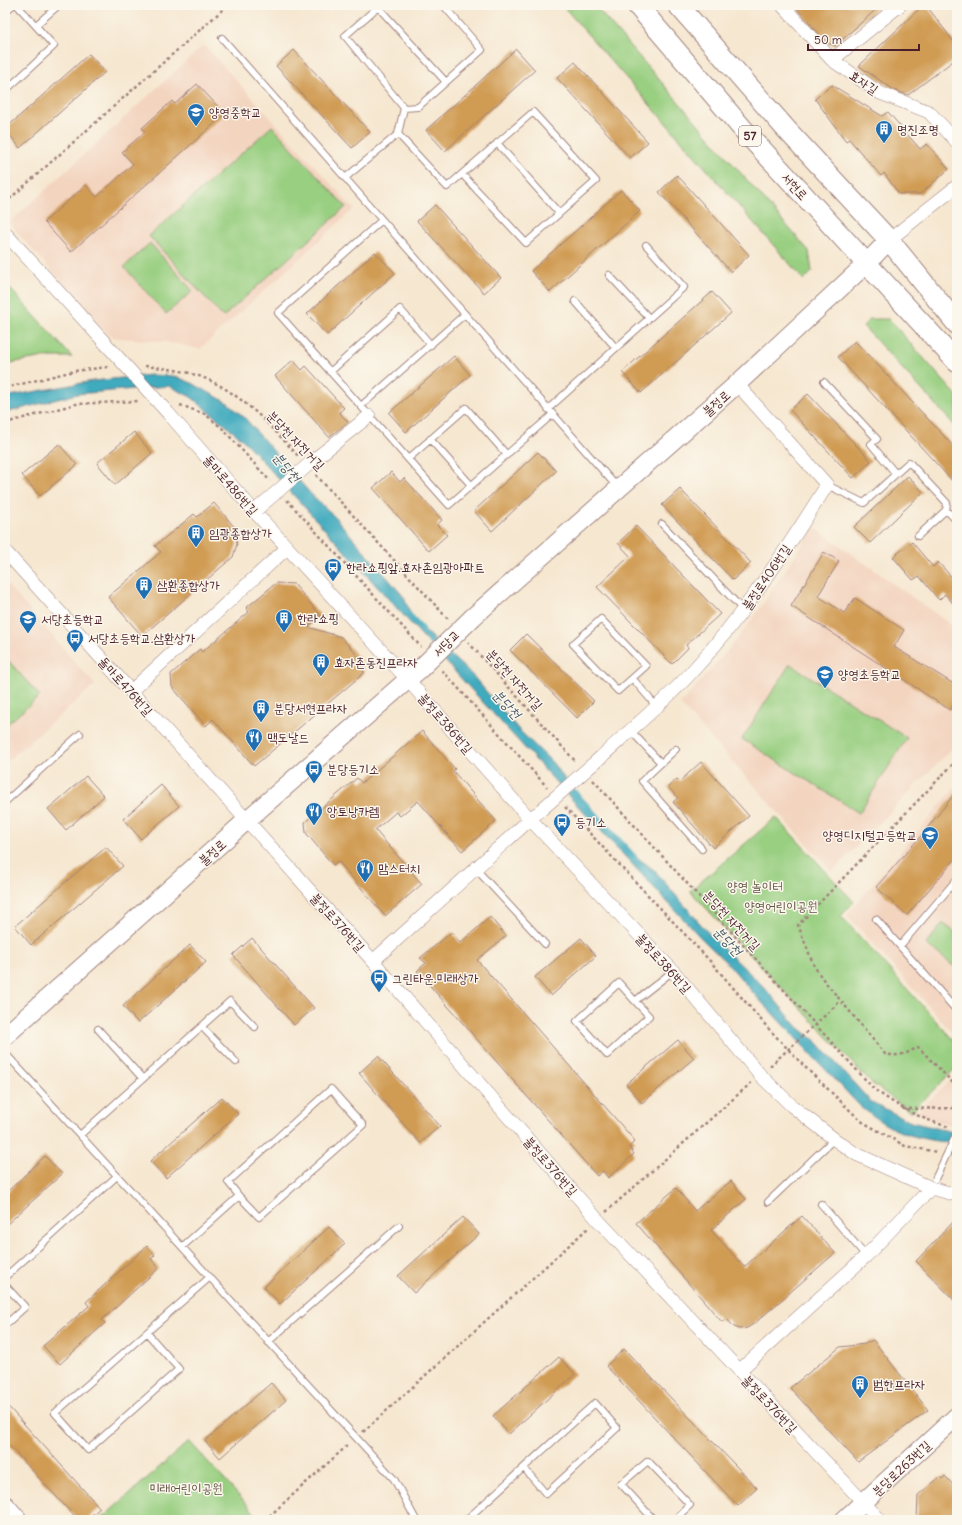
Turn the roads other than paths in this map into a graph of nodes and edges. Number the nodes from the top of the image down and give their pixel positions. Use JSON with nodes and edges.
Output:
{"nodes":[{"id":1,"x":13,"y":5,"type":"edge"},
{"id":2,"x":17,"y":5,"type":"edge"},
{"id":3,"x":59,"y":5,"type":"edge"},
{"id":4,"x":443,"y":5,"type":"edge"},
{"id":5,"x":637,"y":5,"type":"edge"},
{"id":6,"x":678,"y":5,"type":"edge"},
{"id":7,"x":782,"y":5,"type":"edge"},
{"id":8,"x":900,"y":5,"type":"edge"},
{"id":9,"x":379,"y":6,"type":"edge"},
{"id":10,"x":5,"y":12,"type":"edge"},
{"id":11,"x":36,"y":25,"type":"junction"},
{"id":12,"x":222,"y":38,"type":"dead end"},
{"id":13,"x":832,"y":60,"type":"junction"},
{"id":14,"x":446,"y":82,"type":"junction"},
{"id":15,"x":5,"y":90,"type":"edge"},
{"id":16,"x":404,"y":108,"type":"junction"},
{"id":17,"x":398,"y":134,"type":"junction"},
{"id":18,"x":957,"y":142,"type":"edge"},
{"id":19,"x":497,"y":143,"type":"junction"},
{"id":20,"x":462,"y":174,"type":"junction"},
{"id":21,"x":345,"y":178,"type":"junction"},
{"id":22,"x":957,"y":186,"type":"edge"},
{"id":23,"x":559,"y":213,"type":"junction"},
{"id":24,"x":382,"y":220,"type":"junction"},
{"id":25,"x":5,"y":233,"type":"edge"},
{"id":26,"x":889,"y":240,"type":"junction"},
{"id":27,"x":646,"y":245,"type":"dead end"},
{"id":28,"x":866,"y":264,"type":"junction"},
{"id":29,"x":609,"y":275,"type":"dead end"},
{"id":30,"x":575,"y":301,"type":"dead end"},
{"id":31,"x":465,"y":314,"type":"junction"},
{"id":32,"x":649,"y":318,"type":"junction"},
{"id":33,"x":957,"y":324,"type":"edge"},
{"id":34,"x":431,"y":345,"type":"junction"},
{"id":35,"x":616,"y":348,"type":"junction"},
{"id":36,"x":957,"y":362,"type":"edge"},
{"id":37,"x":330,"y":372,"type":"junction"},
{"id":38,"x":824,"y":382,"type":"dead end"},
{"id":39,"x":737,"y":384,"type":"junction"},
{"id":40,"x":548,"y":409,"type":"junction"},
{"id":41,"x":365,"y":411,"type":"junction"},
{"id":42,"x":553,"y":414,"type":"junction"},
{"id":43,"x":430,"y":439,"type":"junction"},
{"id":44,"x":507,"y":455,"type":"junction"},
{"id":45,"x":408,"y":458,"type":"junction"},
{"id":46,"x":896,"y":474,"type":"junction"},
{"id":47,"x":471,"y":485,"type":"junction"},
{"id":48,"x":827,"y":485,"type":"junction"},
{"id":49,"x":618,"y":489,"type":"junction"},
{"id":50,"x":256,"y":510,"type":"junction"},
{"id":51,"x":946,"y":510,"type":"junction"},
{"id":52,"x":957,"y":521,"type":"edge"},
{"id":53,"x":662,"y":524,"type":"dead end"},
{"id":54,"x":918,"y":536,"type":"dead end"},
{"id":55,"x":287,"y":548,"type":"junction"},
{"id":56,"x":5,"y":551,"type":"edge"},
{"id":57,"x":743,"y":610,"type":"junction"},
{"id":58,"x":473,"y":617,"type":"joint"},
{"id":59,"x":423,"y":666,"type":"junction"},
{"id":60,"x":633,"y":678,"type":"junction"},
{"id":61,"x":131,"y":691,"type":"junction"},
{"id":62,"x":656,"y":706,"type":"junction"},
{"id":63,"x":630,"y":730,"type":"junction"},
{"id":64,"x":80,"y":734,"type":"dead end"},
{"id":65,"x":676,"y":749,"type":"dead end"},
{"id":66,"x":661,"y":763,"type":"junction"},
{"id":67,"x":5,"y":802,"type":"edge"},
{"id":68,"x":530,"y":819,"type":"junction"},
{"id":69,"x":247,"y":820,"type":"junction"},
{"id":70,"x":702,"y":850,"type":"dead end"},
{"id":71,"x":475,"y":868,"type":"junction"},
{"id":72,"x":957,"y":879,"type":"edge"},
{"id":73,"x":876,"y":919,"type":"dead end"},
{"id":74,"x":545,"y":944,"type":"dead end"},
{"id":75,"x":900,"y":946,"type":"junction"},
{"id":76,"x":373,"y":961,"type":"junction"},
{"id":77,"x":673,"y":971,"type":"junction"},
{"id":78,"x":635,"y":1001,"type":"junction"},
{"id":79,"x":957,"y":1011,"type":"edge"},
{"id":80,"x":202,"y":1027,"type":"junction"},
{"id":81,"x":255,"y":1027,"type":"dead end"},
{"id":82,"x":98,"y":1029,"type":"dead end"},
{"id":83,"x":5,"y":1036,"type":"edge"},
{"id":84,"x":5,"y":1053,"type":"edge"},
{"id":85,"x":236,"y":1062,"type":"dead end"},
{"id":86,"x":143,"y":1079,"type":"junction"},
{"id":87,"x":956,"y":1131,"type":"edge"},
{"id":88,"x":80,"y":1135,"type":"junction"},
{"id":89,"x":834,"y":1139,"type":"junction"},
{"id":90,"x":117,"y":1176,"type":"junction"},
{"id":91,"x":933,"y":1183,"type":"junction"},
{"id":92,"x":957,"y":1195,"type":"edge"},
{"id":93,"x":239,"y":1196,"type":"junction"},
{"id":94,"x":768,"y":1202,"type":"dead end"},
{"id":95,"x":821,"y":1204,"type":"dead end"},
{"id":96,"x":399,"y":1226,"type":"dead end"},
{"id":97,"x":182,"y":1247,"type":"junction"},
{"id":98,"x":866,"y":1256,"type":"junction"},
{"id":99,"x":5,"y":1277,"type":"edge"},
{"id":100,"x":210,"y":1277,"type":"junction"},
{"id":101,"x":5,"y":1285,"type":"edge"},
{"id":102,"x":5,"y":1325,"type":"edge"},
{"id":103,"x":147,"y":1333,"type":"junction"},
{"id":104,"x":268,"y":1342,"type":"junction"},
{"id":105,"x":739,"y":1371,"type":"junction"},
{"id":106,"x":957,"y":1416,"type":"edge"},
{"id":107,"x":524,"y":1468,"type":"junction"},
{"id":108,"x":863,"y":1503,"type":"junction"},
{"id":109,"x":5,"y":1506,"type":"edge"},
{"id":110,"x":18,"y":1520,"type":"edge"},
{"id":111,"x":416,"y":1520,"type":"edge"},
{"id":112,"x":466,"y":1520,"type":"edge"},
{"id":113,"x":654,"y":1520,"type":"edge"},
{"id":114,"x":674,"y":1520,"type":"edge"},
{"id":115,"x":844,"y":1520,"type":"edge"},
{"id":116,"x":880,"y":1520,"type":"edge"}],
"edges":[{"from":1,"to":10,"type":"lane"},
{"from":2,"to":11,"type":"lane"},
{"from":3,"to":11,"type":"lane"},
{"from":4,"to":14,"type":"lane"},
{"from":5,"to":28,"type":"main road","name":"서현로","number":"57"},
{"from":6,"to":26,"type":"main road","number":"57"},
{"from":7,"to":13,"type":"street","name":"효자길"},
{"from":8,"to":13,"type":"street"},
{"from":9,"to":14,"type":"lane"},
{"from":9,"to":16,"type":"lane"},
{"from":11,"to":15,"type":"lane"},
{"from":12,"to":21,"type":"lane"},
{"from":13,"to":18,"type":"street","name":"효자길"},
{"from":14,"to":16,"type":"lane"},
{"from":16,"to":17,"type":"lane"},
{"from":17,"to":20,"type":"lane"},
{"from":17,"to":21,"type":"lane"},
{"from":19,"to":20,"type":"lane"},
{"from":19,"to":23,"type":"lane"},
{"from":19,"to":23,"type":"lane"},
{"from":20,"to":23,"type":"lane"},
{"from":21,"to":24,"type":"lane"},
{"from":22,"to":26,"type":"street","name":"불정로"},
{"from":24,"to":31,"type":"lane"},
{"from":24,"to":37,"type":"lane"},
{"from":25,"to":50,"type":"street","name":"돌마로486번길","bridge":true},
{"from":26,"to":28,"type":"main road","name":"불정로"},
{"from":26,"to":33,"type":"main road","number":"57"},
{"from":27,"to":32,"type":"lane"},
{"from":28,"to":36,"type":"main road","name":"서현로","number":"57"},
{"from":28,"to":39,"type":"main road","name":"불정로"},
{"from":29,"to":32,"type":"lane"},
{"from":30,"to":35,"type":"lane"},
{"from":31,"to":34,"type":"lane"},
{"from":31,"to":40,"type":"lane"},
{"from":32,"to":35,"type":"lane"},
{"from":34,"to":37,"type":"lane"},
{"from":34,"to":41,"type":"lane"},
{"from":35,"to":40,"type":"lane"},
{"from":37,"to":41,"type":"lane"},
{"from":38,"to":46,"type":"lane"},
{"from":39,"to":48,"type":"street"},
{"from":39,"to":49,"type":"main road","name":"불정로"},
{"from":40,"to":42,"type":"lane"},
{"from":41,"to":45,"type":"lane"},
{"from":41,"to":50,"type":"street","bridge":true},
{"from":42,"to":44,"type":"lane"},
{"from":42,"to":49,"type":"lane"},
{"from":43,"to":44,"type":"lane"},
{"from":43,"to":45,"type":"lane"},
{"from":43,"to":47,"type":"lane"},
{"from":44,"to":47,"type":"lane"},
{"from":45,"to":47,"type":"lane"},
{"from":46,"to":48,"type":"lane"},
{"from":46,"to":51,"type":"lane"},
{"from":48,"to":57,"type":"street","name":"불정로406번길"},
{"from":49,"to":58,"type":"main road","name":"불정로"},
{"from":50,"to":55,"type":"street","name":"돌마로486번길"},
{"from":51,"to":52,"type":"lane"},
{"from":51,"to":54,"type":"lane"},
{"from":53,"to":57,"type":"lane"},
{"from":55,"to":59,"type":"street","name":"돌마로486번길"},
{"from":55,"to":61,"type":"street"},
{"from":56,"to":61,"type":"street","name":"돌마로476번길"},
{"from":57,"to":62,"type":"street","name":"불정로406번길"},
{"from":58,"to":59,"type":"main road","name":"서당교","bridge":true},
{"from":59,"to":68,"type":"street","name":"불정로386번길"},
{"from":59,"to":69,"type":"main road","name":"불정로"},
{"from":60,"to":60,"type":"lane"},
{"from":60,"to":62,"type":"lane"},
{"from":61,"to":69,"type":"street","name":"돌마로476번길"},
{"from":62,"to":63,"type":"street","name":"불정로406번길"},
{"from":63,"to":66,"type":"lane"},
{"from":63,"to":68,"type":"street","name":"불정로406번길","bridge":true},
{"from":64,"to":67,"type":"lane"},
{"from":65,"to":66,"type":"lane"},
{"from":66,"to":70,"type":"lane"},
{"from":68,"to":71,"type":"street","name":"불정로406번길"},
{"from":68,"to":77,"type":"street","name":"불정로386번길"},
{"from":69,"to":76,"type":"street","name":"불정로376번길"},
{"from":69,"to":83,"type":"main road","name":"불정로"},
{"from":71,"to":74,"type":"lane"},
{"from":71,"to":76,"type":"street","name":"불정로406번길"},
{"from":72,"to":75,"type":"lane"},
{"from":73,"to":75,"type":"lane"},
{"from":75,"to":79,"type":"lane"},
{"from":76,"to":105,"type":"street","name":"불정로376번길"},
{"from":77,"to":78,"type":"lane"},
{"from":77,"to":89,"type":"street","name":"불정로386번길"},
{"from":78,"to":78,"type":"lane"},
{"from":80,"to":81,"type":"lane"},
{"from":80,"to":85,"type":"lane"},
{"from":80,"to":86,"type":"lane"},
{"from":82,"to":86,"type":"lane"},
{"from":84,"to":88,"type":"lane"},
{"from":86,"to":88,"type":"lane"},
{"from":87,"to":91,"type":"lane","bridge":true},
{"from":88,"to":90,"type":"lane"},
{"from":89,"to":91,"type":"street","name":"불정로386번길"},
{"from":89,"to":94,"type":"lane"},
{"from":90,"to":97,"type":"lane"},
{"from":90,"to":99,"type":"lane"},
{"from":91,"to":92,"type":"street","name":"불정로386번길"},
{"from":91,"to":98,"type":"street"},
{"from":93,"to":93,"type":"lane"},
{"from":93,"to":97,"type":"lane"},
{"from":95,"to":98,"type":"lane"},
{"from":96,"to":104,"type":"lane"},
{"from":97,"to":100,"type":"lane"},
{"from":98,"to":105,"type":"street"},
{"from":100,"to":103,"type":"lane"},
{"from":100,"to":104,"type":"lane"},
{"from":101,"to":102,"type":"lane"},
{"from":103,"to":103,"type":"lane"},
{"from":104,"to":111,"type":"lane"},
{"from":105,"to":108,"type":"street","name":"불정로376번길"},
{"from":106,"to":108,"type":"main road","name":"분당로263번길"},
{"from":107,"to":107,"type":"lane"},
{"from":107,"to":112,"type":"lane"},
{"from":108,"to":115,"type":"main road","name":"분당로263번길"},
{"from":108,"to":116,"type":"street","name":"불정로376번길"},
{"from":109,"to":110,"type":"main road"},
{"from":113,"to":114,"type":"lane"}]}
